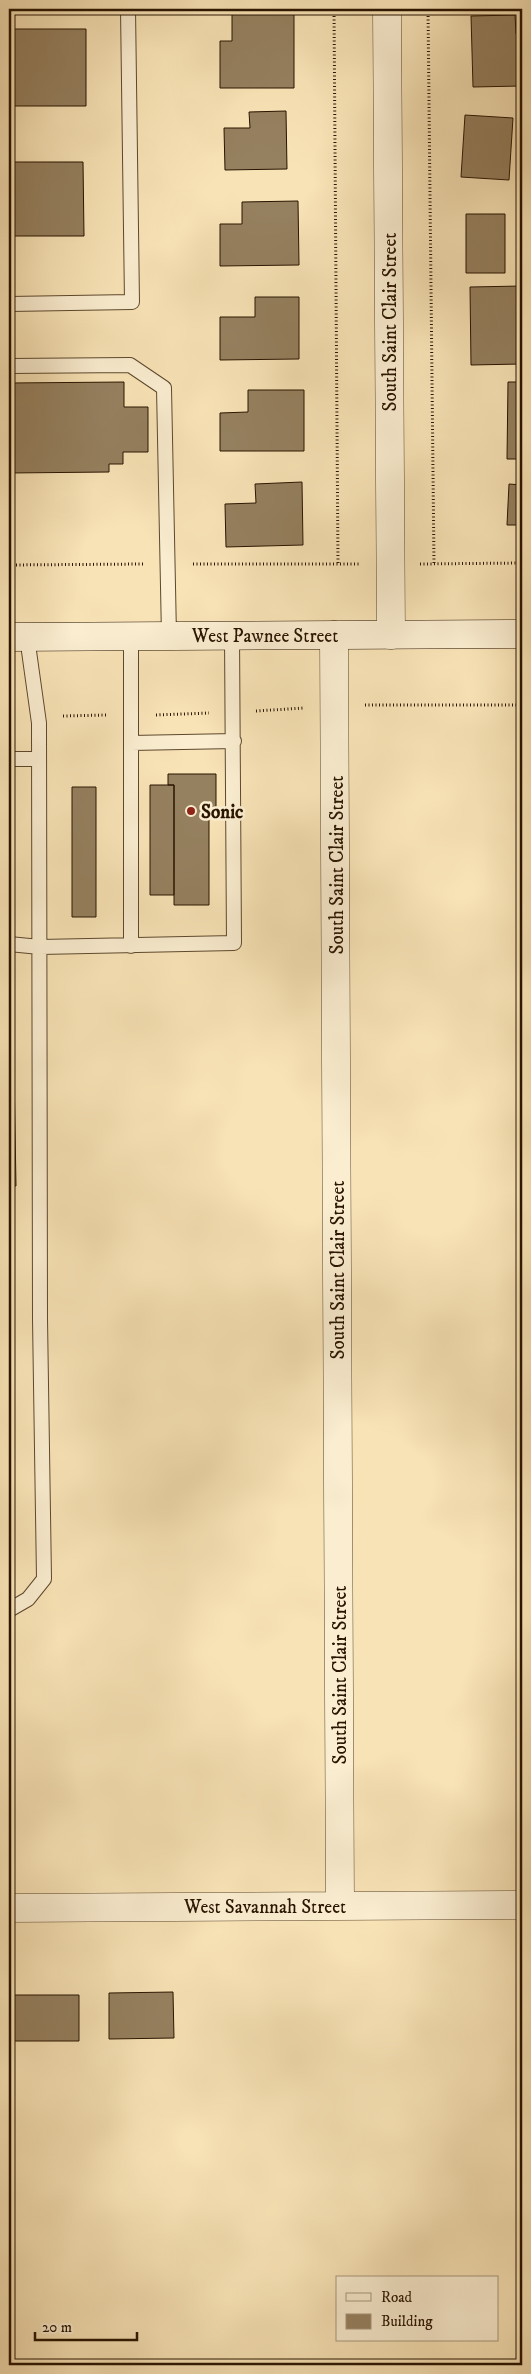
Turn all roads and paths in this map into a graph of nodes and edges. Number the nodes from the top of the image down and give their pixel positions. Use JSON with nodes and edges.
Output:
{"nodes":[{"id":1,"x":128,"y":9,"type":"edge"},
{"id":2,"x":334,"y":9,"type":"edge"},
{"id":3,"x":387,"y":9,"type":"edge"},
{"id":4,"x":428,"y":9,"type":"edge"},
{"id":5,"x":9,"y":304,"type":"edge"},
{"id":6,"x":9,"y":366,"type":"edge"},
{"id":7,"x":522,"y":563,"type":"edge"},
{"id":8,"x":168,"y":564,"type":"junction"},
{"id":9,"x":338,"y":564,"type":"junction"},
{"id":10,"x":390,"y":564,"type":"junction"},
{"id":11,"x":434,"y":564,"type":"junction"},
{"id":12,"x":9,"y":565,"type":"edge"},
{"id":13,"x":522,"y":634,"type":"edge"},
{"id":14,"x":232,"y":635,"type":"junction"},
{"id":15,"x":334,"y":635,"type":"junction"},
{"id":16,"x":390,"y":635,"type":"junction"},
{"id":17,"x":131,"y":636,"type":"junction"},
{"id":18,"x":169,"y":636,"type":"junction"},
{"id":19,"x":18,"y":637,"type":"edge"},
{"id":20,"x":335,"y":706,"type":"junction"},
{"id":21,"x":522,"y":706,"type":"edge"},
{"id":22,"x":234,"y":712,"type":"junction"},
{"id":23,"x":131,"y":715,"type":"junction"},
{"id":24,"x":38,"y":716,"type":"junction"},
{"id":25,"x":234,"y":741,"type":"junction"},
{"id":26,"x":131,"y":743,"type":"junction"},
{"id":27,"x":9,"y":759,"type":"edge"},
{"id":28,"x":39,"y":759,"type":"junction"},
{"id":29,"x":9,"y":944,"type":"edge"},
{"id":30,"x":131,"y":946,"type":"junction"},
{"id":31,"x":40,"y":947,"type":"junction"},
{"id":32,"x":9,"y":1610,"type":"edge"},
{"id":33,"x":340,"y":1906,"type":"junction"},
{"id":34,"x":522,"y":1906,"type":"edge"},
{"id":35,"x":9,"y":1908,"type":"edge"}],
"edges":[{"from":1,"to":5,"type":"lane"},
{"from":2,"to":9,"type":"path"},
{"from":3,"to":10,"type":"street","name":"South Saint Clair Street"},
{"from":4,"to":11,"type":"path"},
{"from":6,"to":8,"type":"lane"},
{"from":7,"to":11,"type":"path"},
{"from":8,"to":9,"type":"path"},
{"from":8,"to":12,"type":"path"},
{"from":8,"to":18,"type":"lane"},
{"from":9,"to":10,"type":"path"},
{"from":10,"to":11,"type":"path"},
{"from":10,"to":16,"type":"street","name":"South Saint Clair Street"},
{"from":13,"to":16,"type":"street","name":"West Pawnee Street"},
{"from":14,"to":15,"type":"street","name":"West Pawnee Street"},
{"from":14,"to":18,"type":"street","name":"West Pawnee Street"},
{"from":14,"to":22,"type":"lane"},
{"from":15,"to":16,"type":"street","name":"West Pawnee Street"},
{"from":15,"to":20,"type":"street","name":"South Saint Clair Street"},
{"from":17,"to":18,"type":"street","name":"West Pawnee Street"},
{"from":17,"to":19,"type":"street","name":"West Pawnee Street"},
{"from":17,"to":23,"type":"lane"},
{"from":19,"to":24,"type":"lane"},
{"from":20,"to":21,"type":"path"},
{"from":20,"to":22,"type":"path"},
{"from":20,"to":33,"type":"street","name":"South Saint Clair Street"},
{"from":22,"to":23,"type":"path"},
{"from":22,"to":25,"type":"lane"},
{"from":23,"to":24,"type":"path"},
{"from":23,"to":26,"type":"lane"},
{"from":24,"to":28,"type":"lane"},
{"from":25,"to":26,"type":"lane"},
{"from":25,"to":30,"type":"lane"},
{"from":26,"to":30,"type":"lane"},
{"from":27,"to":28,"type":"lane"},
{"from":28,"to":31,"type":"lane"},
{"from":29,"to":31,"type":"lane"},
{"from":30,"to":31,"type":"lane"},
{"from":31,"to":32,"type":"lane"},
{"from":33,"to":34,"type":"street","name":"West Savannah Street"},
{"from":33,"to":35,"type":"street","name":"West Savannah Street"}]}
